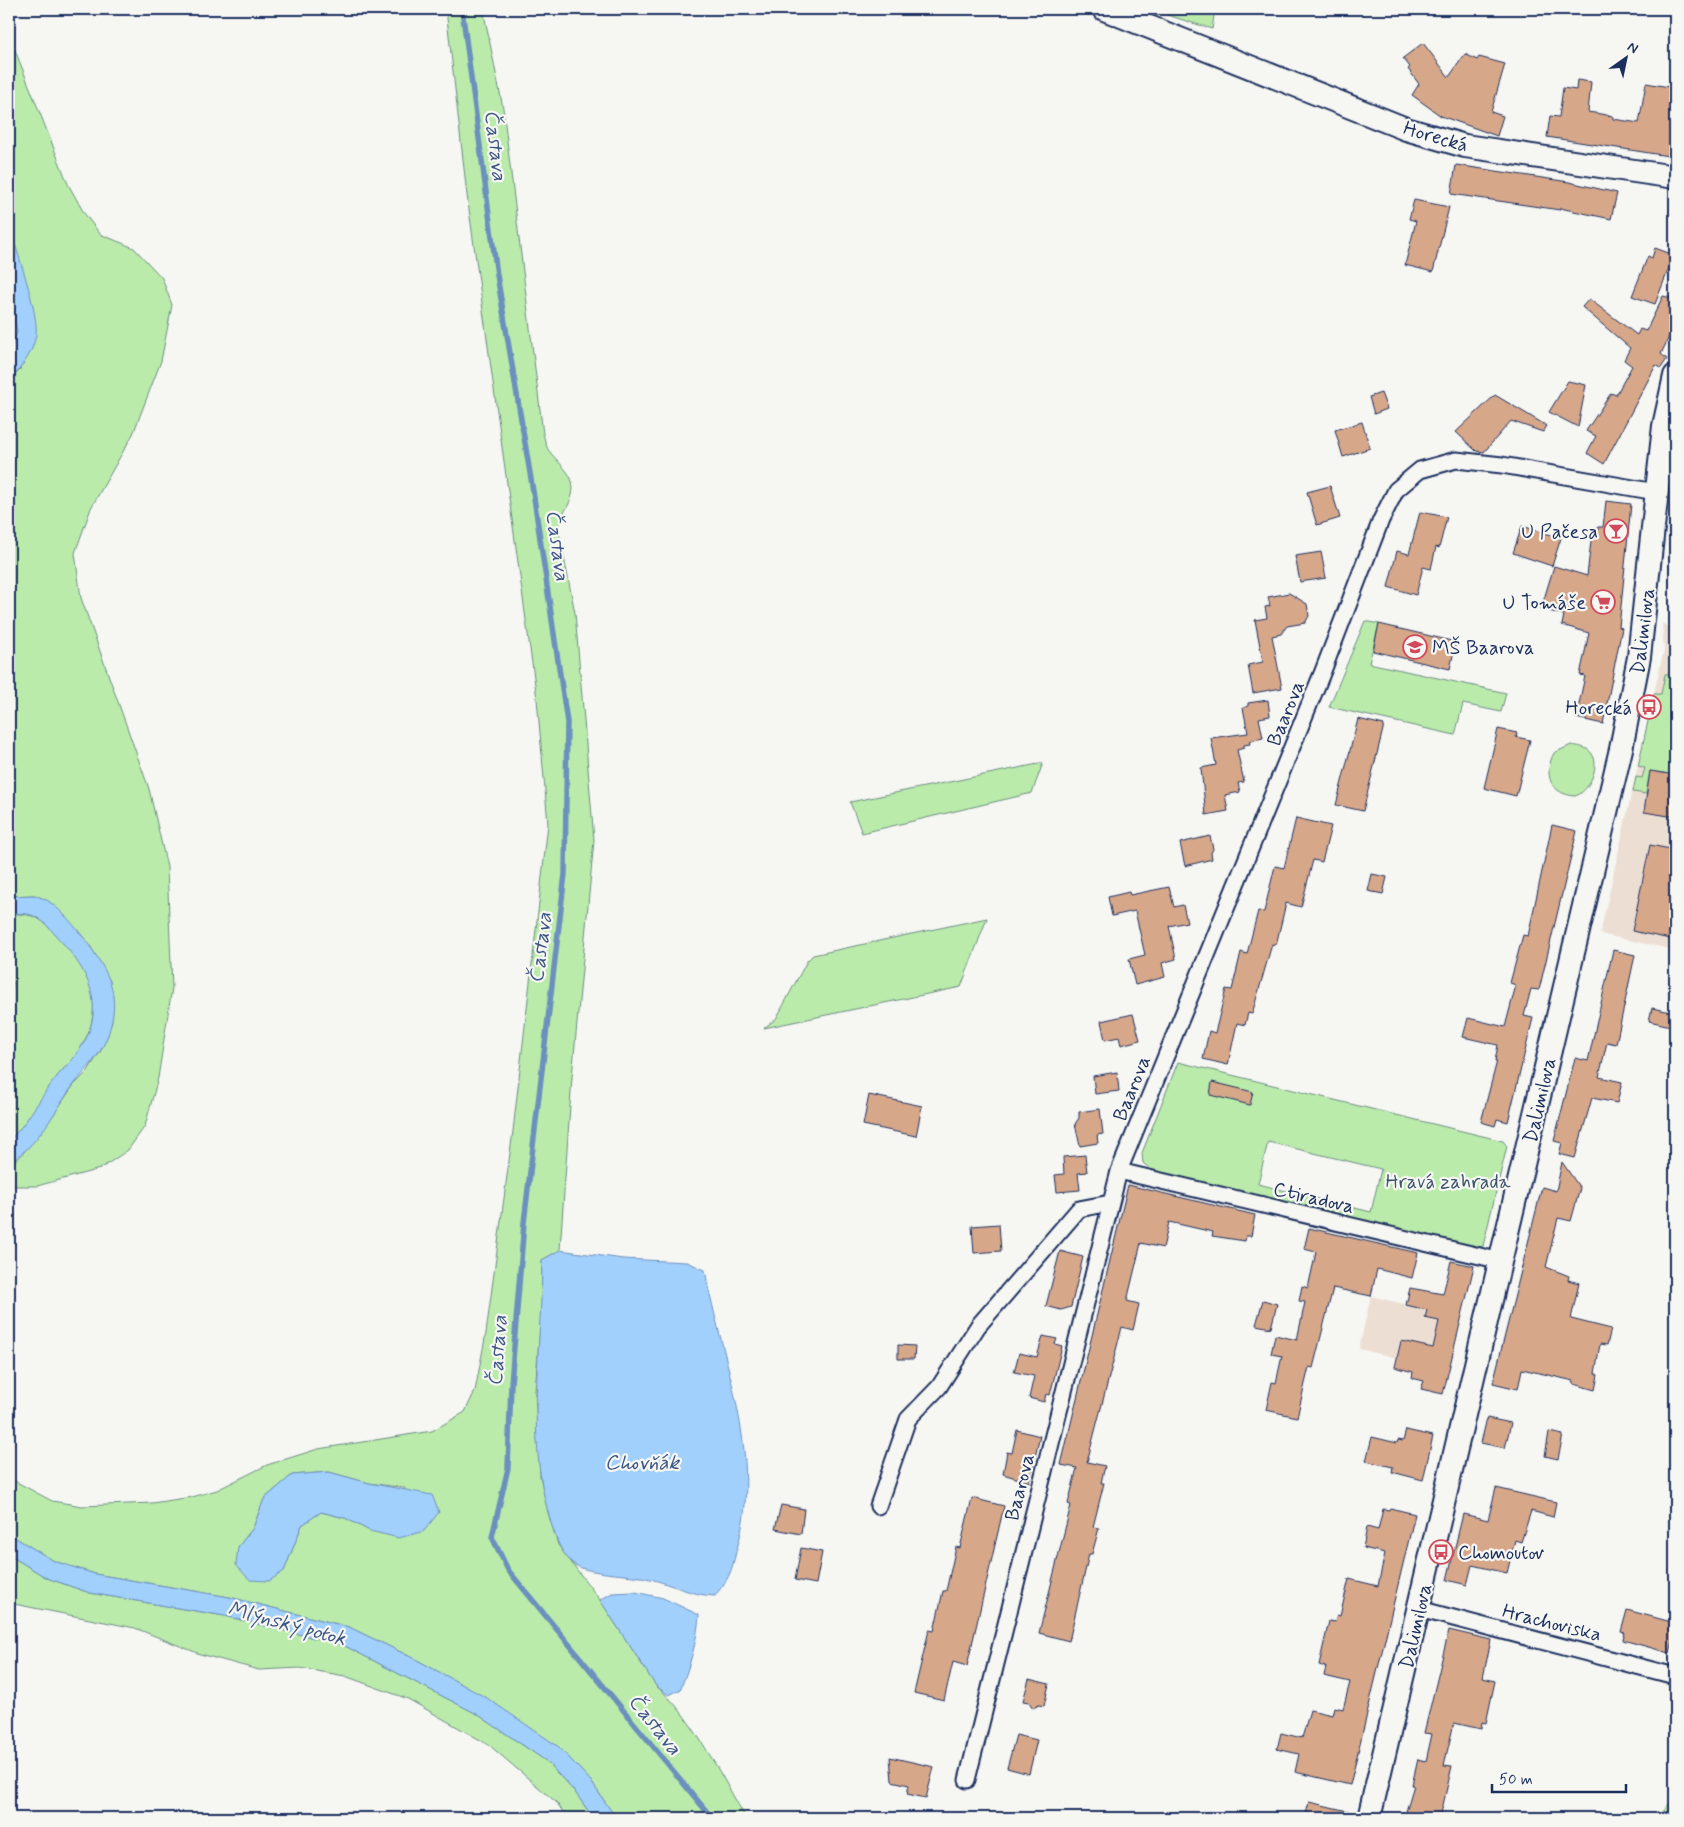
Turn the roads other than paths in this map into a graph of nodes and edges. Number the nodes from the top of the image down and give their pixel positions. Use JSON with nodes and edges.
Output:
{"nodes":[{"id":1,"x":1104,"y":9,"type":"edge"},
{"id":2,"x":1675,"y":177,"type":"edge"},
{"id":3,"x":1675,"y":376,"type":"edge"},
{"id":4,"x":1656,"y":492,"type":"junction"},
{"id":5,"x":1118,"y":1171,"type":"junction"},
{"id":6,"x":1110,"y":1203,"type":"junction"},
{"id":7,"x":1500,"y":1261,"type":"junction"},
{"id":8,"x":878,"y":1506,"type":"dead end"},
{"id":9,"x":1419,"y":1609,"type":"junction"},
{"id":10,"x":1675,"y":1676,"type":"edge"},
{"id":11,"x":967,"y":1780,"type":"dead end"},
{"id":12,"x":1369,"y":1818,"type":"edge"}],
"edges":[{"from":1,"to":2,"type":"main road","name":"Horecká"},
{"from":3,"to":4,"type":"main road","name":"Dalimilova"},
{"from":4,"to":5,"type":"street","name":"Baarova"},
{"from":4,"to":7,"type":"main road","name":"Dalimilova"},
{"from":5,"to":6,"type":"street","name":"Baarova"},
{"from":5,"to":7,"type":"street","name":"Ctiradova"},
{"from":6,"to":8,"type":"street"},
{"from":6,"to":11,"type":"street","name":"Baarova"},
{"from":7,"to":9,"type":"main road","name":"Dalimilova"},
{"from":9,"to":10,"type":"street","name":"Hrachoviska"},
{"from":9,"to":12,"type":"main road","name":"Dalimilova"}]}
